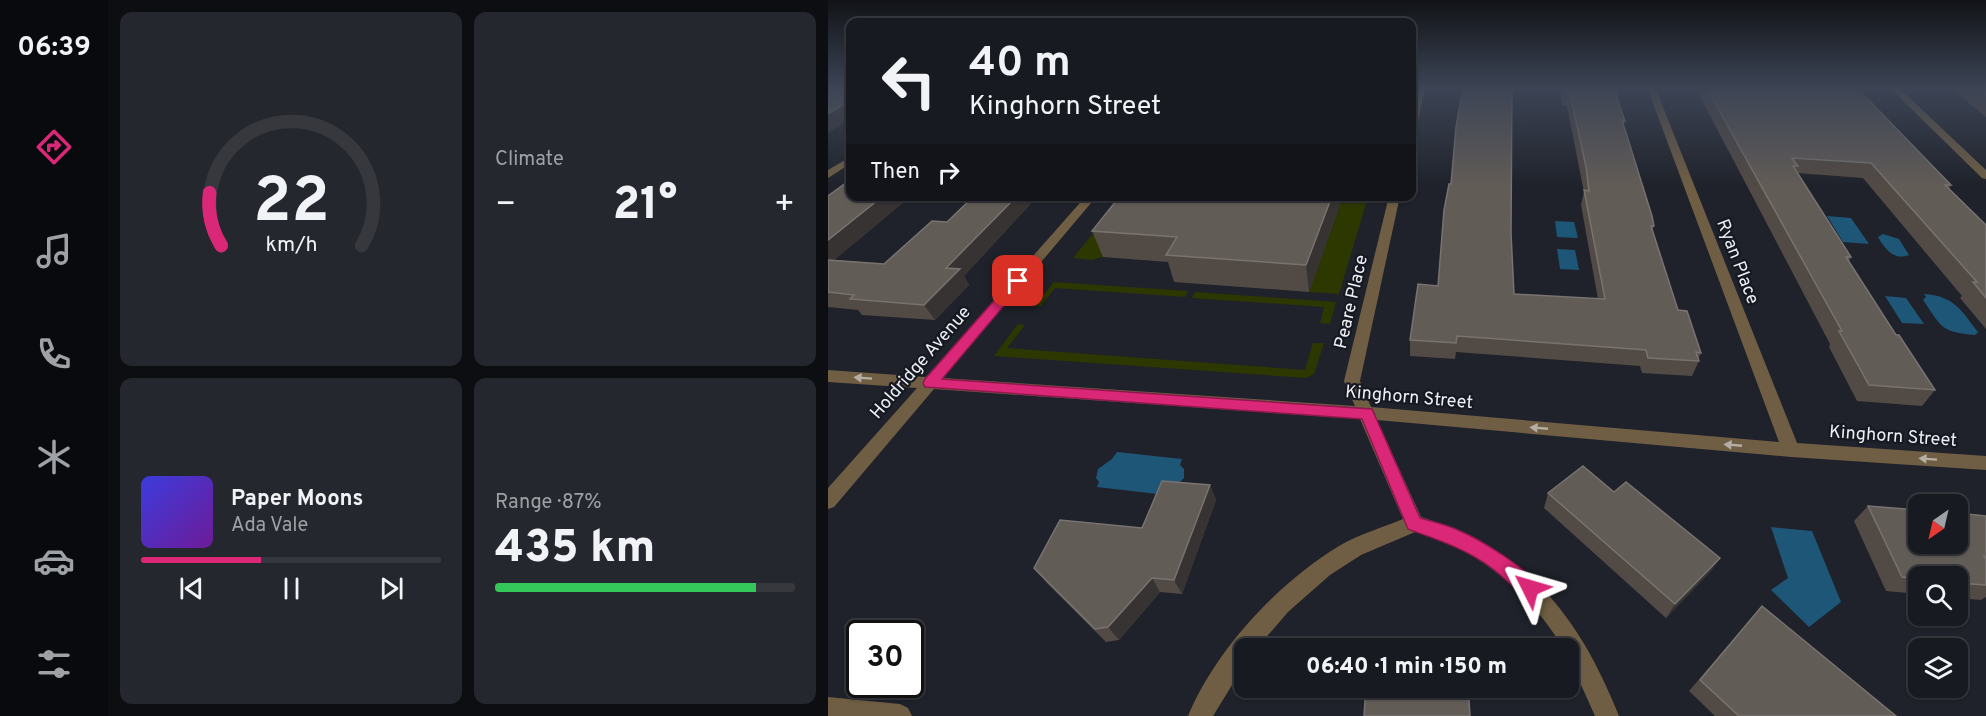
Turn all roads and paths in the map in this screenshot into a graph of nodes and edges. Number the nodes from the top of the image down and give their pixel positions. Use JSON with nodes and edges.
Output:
{"nodes":[{"id":1,"x":1664,"y":120,"type":"edge"},
{"id":2,"x":1928,"y":120,"type":"edge"},
{"id":3,"x":846,"y":163,"type":"edge"},
{"id":4,"x":828,"y":175,"type":"edge"},
{"id":5,"x":1986,"y":176,"type":"edge"},
{"id":6,"x":1088,"y":201,"type":"edge"},
{"id":7,"x":1394,"y":201,"type":"edge"},
{"id":8,"x":828,"y":376,"type":"edge"},
{"id":9,"x":930,"y":383,"type":"junction"},
{"id":10,"x":1367,"y":413,"type":"junction"},
{"id":11,"x":1791,"y":450,"type":"junction"},
{"id":12,"x":1986,"y":463,"type":"edge"},
{"id":13,"x":828,"y":501,"type":"edge"},
{"id":14,"x":1414,"y":523,"type":"junction"},
{"id":15,"x":828,"y":709,"type":"edge"},
{"id":16,"x":900,"y":716,"type":"edge"},
{"id":17,"x":1200,"y":716,"type":"edge"},
{"id":18,"x":1606,"y":716,"type":"edge"}],
"edges":[{"from":1,"to":11,"type":"street","name":"Ryan Place"},
{"from":2,"to":5,"type":"street"},
{"from":3,"to":4,"type":"street"},
{"from":6,"to":9,"type":"street","name":"Holdridge Avenue"},
{"from":7,"to":10,"type":"street","name":"Peare Place"},
{"from":9,"to":8,"type":"street","name":"Kinghorn Street","one_way":true},
{"from":9,"to":10,"type":"street","name":"Kinghorn Street"},
{"from":9,"to":13,"type":"street","name":"Holdridge Avenue"},
{"from":11,"to":10,"type":"street","name":"Kinghorn Street","one_way":true},
{"from":10,"to":14,"type":"street","name":"Peare Place"},
{"from":12,"to":11,"type":"street","name":"Kinghorn Street","one_way":true},
{"from":14,"to":17,"type":"street"},
{"from":14,"to":18,"type":"street"},
{"from":15,"to":16,"type":"street"}]}
